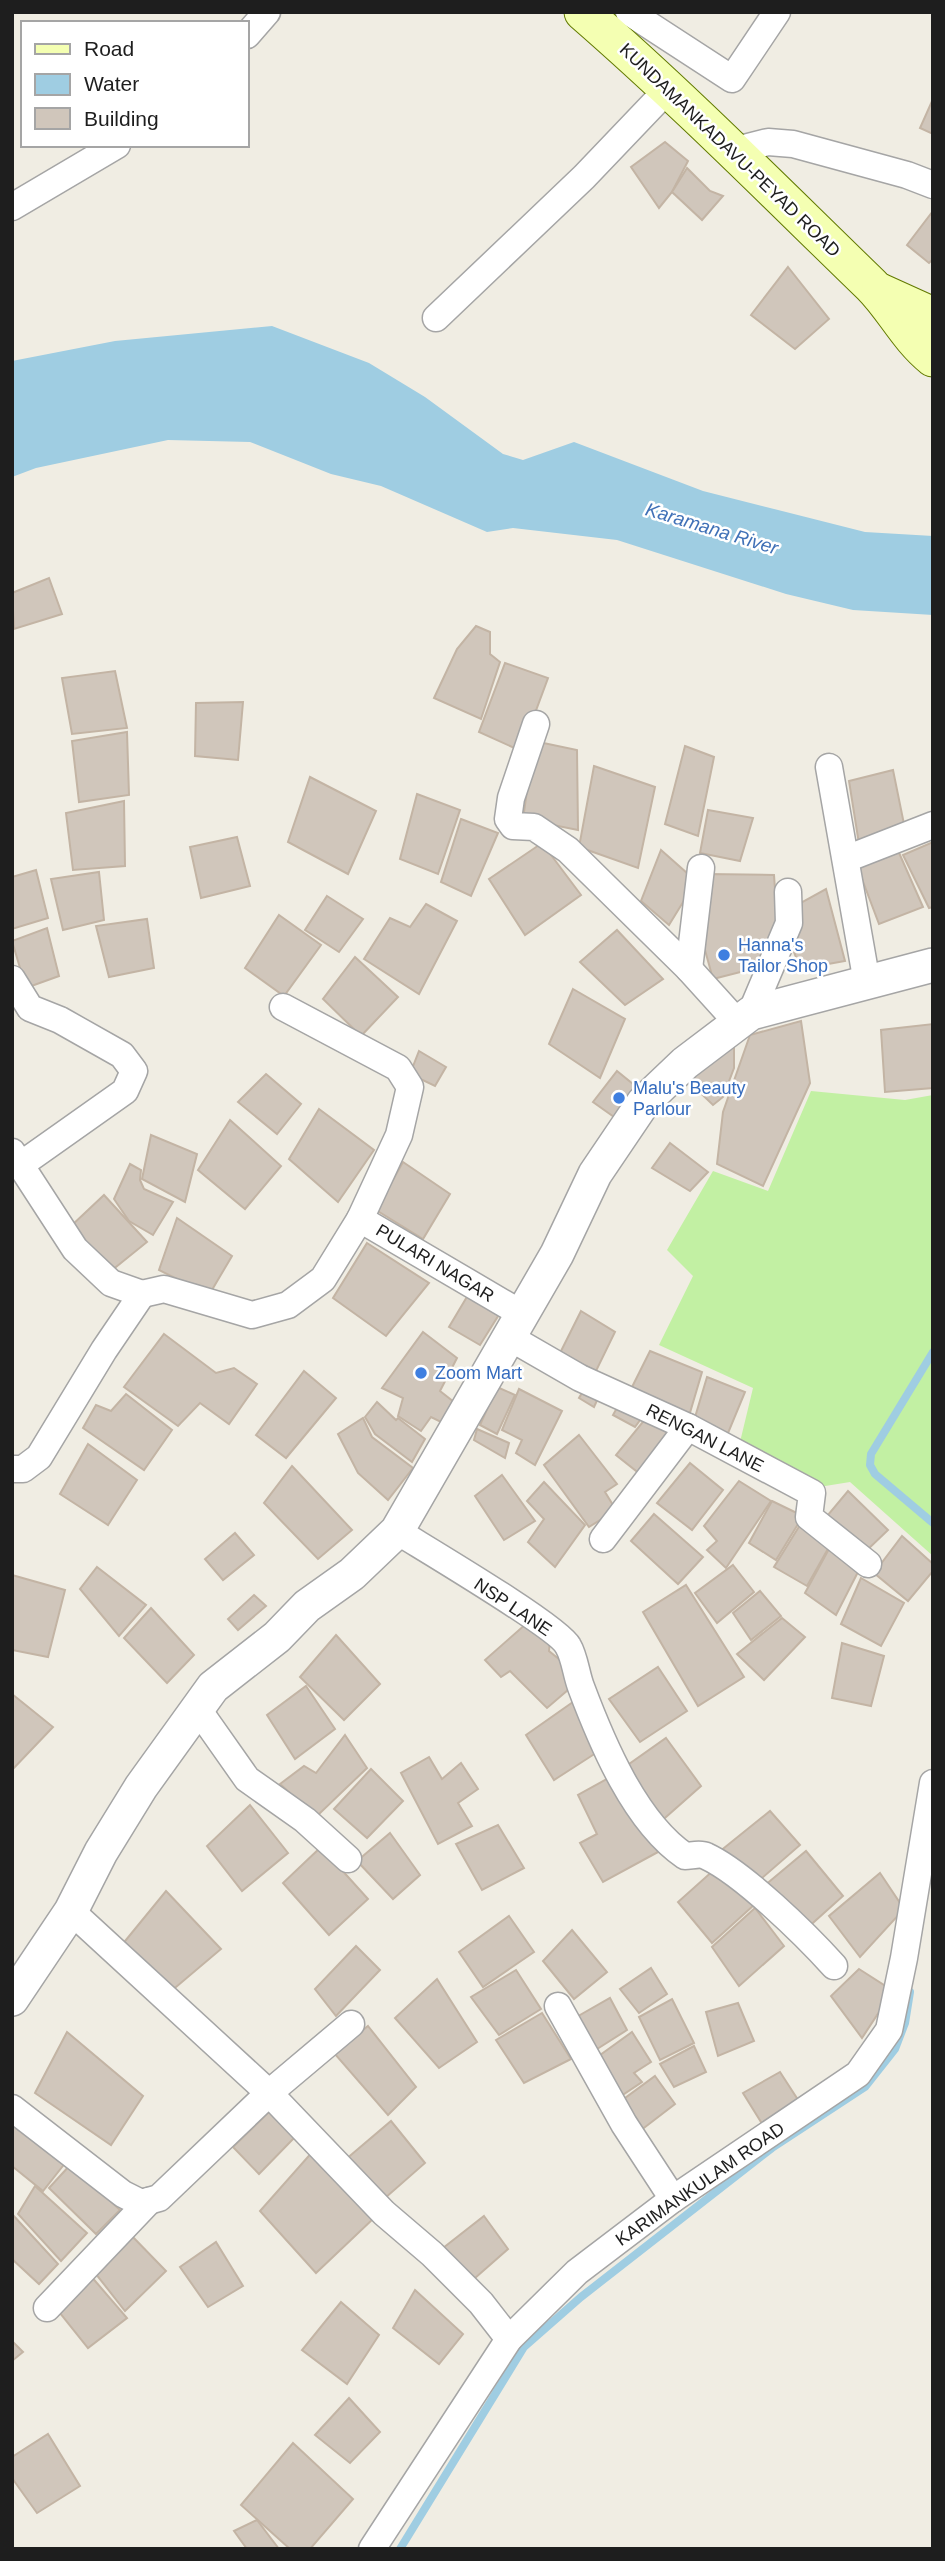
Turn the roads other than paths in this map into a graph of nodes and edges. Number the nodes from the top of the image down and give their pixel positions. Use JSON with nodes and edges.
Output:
{"nodes":[{"id":1,"x":267,"y":12,"type":"edge"},
{"id":2,"x":583,"y":12,"type":"edge"},
{"id":3,"x":628,"y":12,"type":"edge"},
{"id":4,"x":777,"y":12,"type":"edge"},
{"id":5,"x":248,"y":34,"type":"edge"},
{"id":6,"x":669,"y":88,"type":"junction"},
{"id":7,"x":114,"y":147,"type":"edge"},
{"id":8,"x":732,"y":150,"type":"junction"},
{"id":9,"x":933,"y":185,"type":"edge"},
{"id":10,"x":12,"y":207,"type":"edge"},
{"id":11,"x":876,"y":290,"type":"junction"},
{"id":12,"x":933,"y":316,"type":"edge"},
{"id":13,"x":436,"y":318,"type":"dead end"},
{"id":14,"x":933,"y":358,"type":"edge"},
{"id":15,"x":537,"y":724,"type":"dead end"},
{"id":16,"x":829,"y":767,"type":"dead end"},
{"id":17,"x":933,"y":825,"type":"edge"},
{"id":18,"x":846,"y":859,"type":"junction"},
{"id":19,"x":701,"y":868,"type":"dead end"},
{"id":20,"x":788,"y":892,"type":"dead end"},
{"id":21,"x":933,"y":965,"type":"edge"},
{"id":22,"x":689,"y":969,"type":"junction"},
{"id":23,"x":12,"y":979,"type":"edge"},
{"id":24,"x":867,"y":983,"type":"junction"},
{"id":25,"x":283,"y":1007,"type":"dead end"},
{"id":26,"x":744,"y":1018,"type":"junction"},
{"id":27,"x":15,"y":1159,"type":"edge"},
{"id":28,"x":360,"y":1219,"type":"junction"},
{"id":29,"x":142,"y":1294,"type":"junction"},
{"id":30,"x":516,"y":1325,"type":"junction"},
{"id":31,"x":688,"y":1427,"type":"junction"},
{"id":32,"x":12,"y":1469,"type":"edge"},
{"id":33,"x":397,"y":1531,"type":"junction"},
{"id":34,"x":603,"y":1539,"type":"dead end"},
{"id":35,"x":868,"y":1564,"type":"dead end"},
{"id":36,"x":197,"y":1707,"type":"junction"},
{"id":37,"x":933,"y":1783,"type":"edge"},
{"id":38,"x":348,"y":1859,"type":"dead end"},
{"id":39,"x":71,"y":1911,"type":"junction"},
{"id":40,"x":834,"y":1966,"type":"dead end"},
{"id":41,"x":12,"y":1999,"type":"edge"},
{"id":42,"x":558,"y":2006,"type":"dead end"},
{"id":43,"x":351,"y":2024,"type":"dead end"},
{"id":44,"x":269,"y":2093,"type":"junction"},
{"id":45,"x":12,"y":2108,"type":"edge"},
{"id":46,"x":673,"y":2199,"type":"junction"},
{"id":47,"x":149,"y":2201,"type":"junction"},
{"id":48,"x":47,"y":2308,"type":"dead end"},
{"id":49,"x":509,"y":2339,"type":"junction"},
{"id":50,"x":372,"y":2549,"type":"edge"}],
"edges":[{"from":1,"to":5,"type":"street"},
{"from":2,"to":6,"type":"main road","name":"KUNDAMANKADAVU-PEYAD ROAD"},
{"from":3,"to":4,"type":"street"},
{"from":6,"to":8,"type":"main road","name":"KUNDAMANKADAVU-PEYAD ROAD"},
{"from":6,"to":13,"type":"street"},
{"from":7,"to":10,"type":"street"},
{"from":8,"to":9,"type":"street"},
{"from":8,"to":11,"type":"main road","name":"KUNDAMANKADAVU-PEYAD ROAD"},
{"from":11,"to":12,"type":"main road","name":"KUNDAMANKADAVU-PEYAD ROAD"},
{"from":11,"to":14,"type":"main road","name":"KUNDAMANKADAVU-PEYAD ROAD"},
{"from":15,"to":22,"type":"street"},
{"from":16,"to":18,"type":"street"},
{"from":17,"to":18,"type":"street"},
{"from":18,"to":24,"type":"street"},
{"from":19,"to":22,"type":"street"},
{"from":20,"to":26,"type":"street"},
{"from":21,"to":24,"type":"street"},
{"from":22,"to":26,"type":"street"},
{"from":23,"to":27,"type":"street"},
{"from":24,"to":26,"type":"street"},
{"from":25,"to":28,"type":"street"},
{"from":26,"to":30,"type":"street"},
{"from":27,"to":29,"type":"street"},
{"from":28,"to":29,"type":"street","name":"PULARI NAGAR"},
{"from":28,"to":30,"type":"street","name":"PULARI NAGAR"},
{"from":29,"to":32,"type":"street"},
{"from":30,"to":31,"type":"street","name":"RENGAN LANE"},
{"from":30,"to":33,"type":"street"},
{"from":31,"to":34,"type":"street"},
{"from":31,"to":35,"type":"street","name":"RENGAN LANE"},
{"from":33,"to":36,"type":"street"},
{"from":33,"to":40,"type":"street","name":"NSP LANE"},
{"from":36,"to":38,"type":"street"},
{"from":36,"to":39,"type":"street"},
{"from":37,"to":46,"type":"street","name":"KARIMANKULAM ROAD"},
{"from":39,"to":41,"type":"street"},
{"from":39,"to":44,"type":"street"},
{"from":42,"to":46,"type":"street"},
{"from":43,"to":44,"type":"street"},
{"from":44,"to":47,"type":"street"},
{"from":44,"to":49,"type":"street"},
{"from":45,"to":47,"type":"street"},
{"from":46,"to":49,"type":"street","name":"KARIMANKULAM ROAD"},
{"from":47,"to":48,"type":"street"},
{"from":49,"to":50,"type":"street","name":"KARIMANKULAM ROAD"}]}
